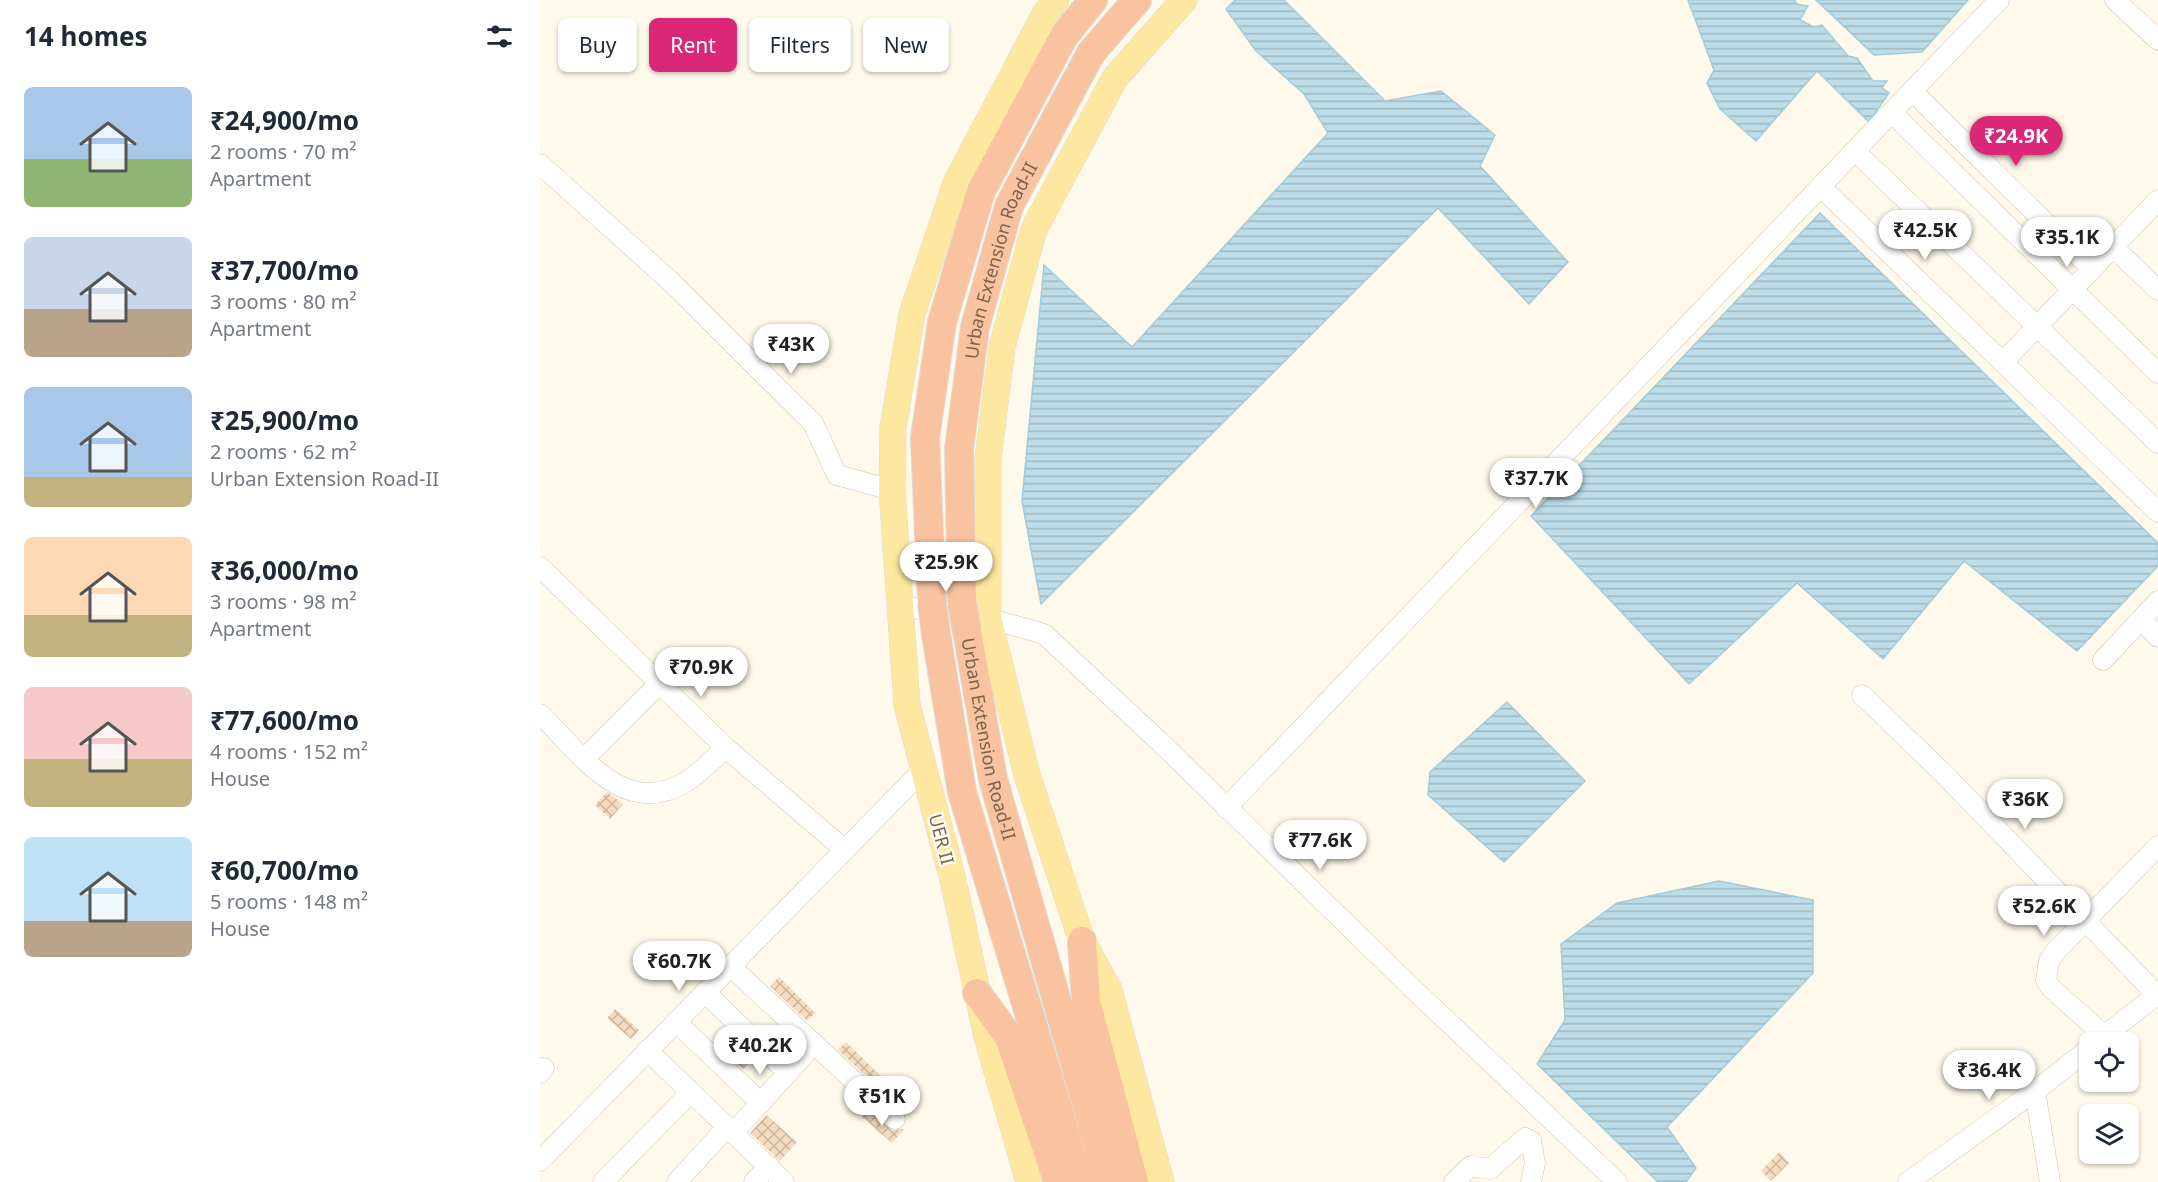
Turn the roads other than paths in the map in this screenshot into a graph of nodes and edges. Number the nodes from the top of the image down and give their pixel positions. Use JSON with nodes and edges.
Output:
{"nodes":[{"id":1,"x":1056,"y":0,"type":"edge"},
{"id":2,"x":1093,"y":0,"type":"edge"},
{"id":3,"x":1137,"y":0,"type":"edge"},
{"id":4,"x":1184,"y":0,"type":"edge"},
{"id":5,"x":1999,"y":0,"type":"edge"},
{"id":6,"x":2115,"y":0,"type":"edge"},
{"id":7,"x":2158,"y":40,"type":"edge"},
{"id":8,"x":1913,"y":92,"type":"junction"},
{"id":9,"x":1892,"y":113,"type":"junction"},
{"id":10,"x":1855,"y":151,"type":"junction"},
{"id":11,"x":540,"y":164,"type":"edge"},
{"id":12,"x":1821,"y":187,"type":"junction"},
{"id":13,"x":2155,"y":209,"type":"edge"},
{"id":14,"x":2114,"y":247,"type":"junction"},
{"id":15,"x":2092,"y":269,"type":"junction"},
{"id":16,"x":2072,"y":289,"type":"junction"},
{"id":17,"x":2158,"y":290,"type":"edge"},
{"id":18,"x":2036,"y":327,"type":"junction"},
{"id":19,"x":2003,"y":362,"type":"junction"},
{"id":20,"x":2158,"y":373,"type":"edge"},
{"id":21,"x":2158,"y":442,"type":"edge"},
{"id":22,"x":892,"y":490,"type":"junction"},
{"id":23,"x":2158,"y":512,"type":"edge"},
{"id":24,"x":540,"y":567,"type":"edge"},
{"id":25,"x":2158,"y":601,"type":"edge"},
{"id":26,"x":899,"y":606,"type":"junction"},
{"id":27,"x":934,"y":615,"type":"junction"},
{"id":28,"x":970,"y":616,"type":"junction"},
{"id":29,"x":2140,"y":620,"type":"junction"},
{"id":30,"x":2158,"y":637,"type":"edge"},
{"id":31,"x":2103,"y":660,"type":"dead end"},
{"id":32,"x":659,"y":684,"type":"junction"},
{"id":33,"x":1862,"y":695,"type":"dead end"},
{"id":34,"x":540,"y":714,"type":"edge"},
{"id":35,"x":726,"y":748,"type":"junction"},
{"id":36,"x":584,"y":759,"type":"junction"},
{"id":37,"x":924,"y":769,"type":"junction"},
{"id":38,"x":1226,"y":808,"type":"junction"},
{"id":39,"x":2158,"y":846,"type":"edge"},
{"id":40,"x":845,"y":850,"type":"junction"},
{"id":41,"x":2085,"y":919,"type":"junction"},
{"id":42,"x":1082,"y":941,"type":"junction"},
{"id":43,"x":730,"y":966,"type":"junction"},
{"id":44,"x":705,"y":992,"type":"junction"},
{"id":45,"x":977,"y":993,"type":"junction"},
{"id":46,"x":2158,"y":994,"type":"edge"},
{"id":47,"x":676,"y":1022,"type":"junction"},
{"id":48,"x":2094,"y":1032,"type":"edge"},
{"id":49,"x":2110,"y":1032,"type":"edge"},
{"id":50,"x":814,"y":1044,"type":"junction"},
{"id":51,"x":647,"y":1050,"type":"junction"},
{"id":52,"x":2079,"y":1057,"type":"edge"},
{"id":53,"x":788,"y":1073,"type":"junction"},
{"id":54,"x":2035,"y":1091,"type":"junction"},
{"id":55,"x":691,"y":1092,"type":"junction"},
{"id":56,"x":761,"y":1103,"type":"junction"},
{"id":57,"x":895,"y":1119,"type":"dead end"},
{"id":58,"x":1552,"y":1119,"type":"junction"},
{"id":59,"x":730,"y":1130,"type":"junction"},
{"id":60,"x":1531,"y":1141,"type":"junction"},
{"id":61,"x":540,"y":1161,"type":"edge"},
{"id":62,"x":1936,"y":1162,"type":"junction"},
{"id":63,"x":769,"y":1166,"type":"junction"},
{"id":64,"x":603,"y":1182,"type":"edge"},
{"id":65,"x":677,"y":1182,"type":"edge"},
{"id":66,"x":754,"y":1182,"type":"edge"},
{"id":67,"x":784,"y":1182,"type":"edge"},
{"id":68,"x":1029,"y":1182,"type":"edge"},
{"id":69,"x":1058,"y":1182,"type":"edge"},
{"id":70,"x":1080,"y":1182,"type":"edge"},
{"id":71,"x":1109,"y":1182,"type":"edge"},
{"id":72,"x":1134,"y":1182,"type":"edge"},
{"id":73,"x":1161,"y":1182,"type":"edge"},
{"id":74,"x":1454,"y":1182,"type":"edge"},
{"id":75,"x":1531,"y":1182,"type":"edge"},
{"id":76,"x":1617,"y":1182,"type":"edge"},
{"id":77,"x":1908,"y":1182,"type":"edge"},
{"id":78,"x":1938,"y":1182,"type":"edge"},
{"id":79,"x":2050,"y":1182,"type":"edge"}],
"edges":[{"from":1,"to":22,"type":"main road","name":"UER II"},
{"from":2,"to":27,"type":"highway","name":"Urban Extension Road-II"},
{"from":3,"to":28,"type":"highway","name":"Urban Extension Road-II"},
{"from":4,"to":28,"type":"main road"},
{"from":5,"to":8,"type":"street"},
{"from":6,"to":7,"type":"street"},
{"from":8,"to":9,"type":"street"},
{"from":8,"to":15,"type":"street"},
{"from":9,"to":10,"type":"street"},
{"from":9,"to":16,"type":"street"},
{"from":10,"to":12,"type":"street"},
{"from":10,"to":18,"type":"street"},
{"from":11,"to":22,"type":"street"},
{"from":12,"to":19,"type":"street"},
{"from":12,"to":38,"type":"street"},
{"from":13,"to":14,"type":"street"},
{"from":14,"to":15,"type":"street"},
{"from":14,"to":17,"type":"street"},
{"from":15,"to":16,"type":"street"},
{"from":16,"to":18,"type":"street"},
{"from":16,"to":20,"type":"street"},
{"from":18,"to":19,"type":"street"},
{"from":18,"to":21,"type":"street"},
{"from":19,"to":23,"type":"street"},
{"from":22,"to":26,"type":"main road","name":"UER II"},
{"from":24,"to":32,"type":"street"},
{"from":25,"to":29,"type":"street"},
{"from":26,"to":27,"type":"street"},
{"from":26,"to":37,"type":"main road","name":"UER II"},
{"from":27,"to":28,"type":"street"},
{"from":27,"to":70,"type":"highway","name":"Urban Extension Road-II"},
{"from":28,"to":38,"type":"street"},
{"from":28,"to":42,"type":"main road"},
{"from":28,"to":71,"type":"highway","name":"Urban Extension Road-II"},
{"from":29,"to":30,"type":"street"},
{"from":29,"to":31,"type":"street"},
{"from":32,"to":35,"type":"street"},
{"from":32,"to":36,"type":"street"},
{"from":33,"to":41,"type":"street"},
{"from":34,"to":36,"type":"street"},
{"from":35,"to":36,"type":"street"},
{"from":35,"to":40,"type":"street"},
{"from":37,"to":40,"type":"street"},
{"from":37,"to":45,"type":"main road","name":"UER II"},
{"from":38,"to":58,"type":"street"},
{"from":39,"to":41,"type":"street"},
{"from":40,"to":43,"type":"street"},
{"from":41,"to":46,"type":"street"},
{"from":41,"to":48,"type":"street"},
{"from":42,"to":72,"type":"highway"},
{"from":42,"to":73,"type":"main road"},
{"from":43,"to":44,"type":"street"},
{"from":43,"to":50,"type":"street"},
{"from":44,"to":47,"type":"street"},
{"from":44,"to":53,"type":"street"},
{"from":45,"to":68,"type":"main road","name":"UER II"},
{"from":45,"to":69,"type":"highway"},
{"from":46,"to":49,"type":"street"},
{"from":47,"to":51,"type":"street"},
{"from":47,"to":56,"type":"street"},
{"from":50,"to":53,"type":"street"},
{"from":50,"to":57,"type":"street"},
{"from":51,"to":55,"type":"street"},
{"from":51,"to":61,"type":"street"},
{"from":52,"to":54,"type":"street"},
{"from":53,"to":56,"type":"street"},
{"from":54,"to":62,"type":"street"},
{"from":54,"to":79,"type":"street"},
{"from":55,"to":59,"type":"street"},
{"from":55,"to":64,"type":"street"},
{"from":56,"to":59,"type":"street"},
{"from":58,"to":60,"type":"street"},
{"from":58,"to":76,"type":"street"},
{"from":59,"to":63,"type":"street"},
{"from":59,"to":65,"type":"street"},
{"from":60,"to":74,"type":"street"},
{"from":60,"to":75,"type":"street"},
{"from":62,"to":77,"type":"street"},
{"from":62,"to":78,"type":"street"},
{"from":63,"to":66,"type":"street"},
{"from":63,"to":67,"type":"street"}]}
